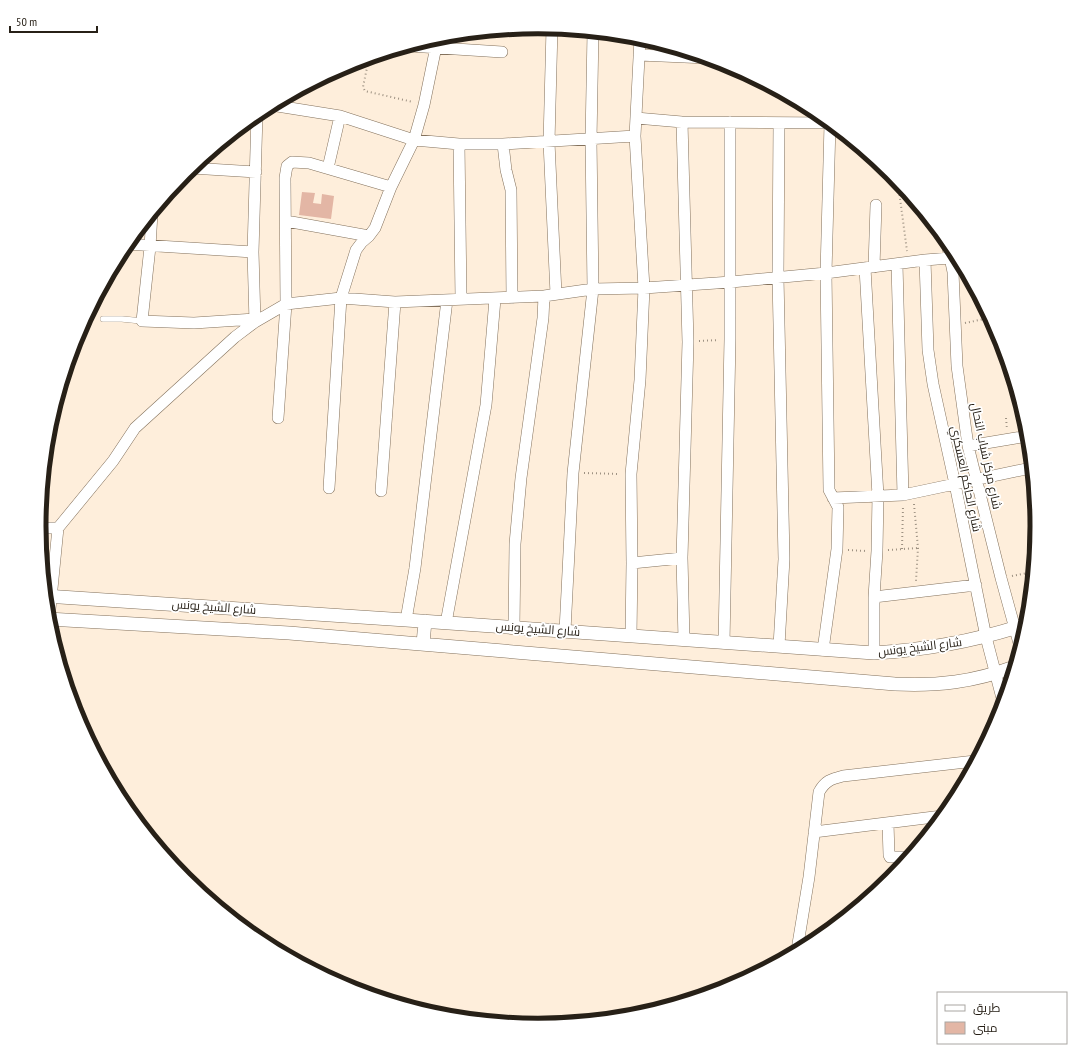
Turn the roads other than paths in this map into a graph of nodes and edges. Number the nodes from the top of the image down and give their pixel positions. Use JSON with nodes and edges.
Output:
{"nodes":[{"id":1,"x":552,"y":34,"type":"edge"},
{"id":2,"x":593,"y":37,"type":"edge"},
{"id":3,"x":443,"y":43,"type":"edge"},
{"id":4,"x":437,"y":44,"type":"edge"},
{"id":5,"x":640,"y":45,"type":"edge"},
{"id":6,"x":502,"y":52,"type":"dead end"},
{"id":7,"x":639,"y":55,"type":"junction"},
{"id":8,"x":686,"y":57,"type":"edge"},
{"id":9,"x":281,"y":107,"type":"edge"},
{"id":10,"x":340,"y":116,"type":"junction"},
{"id":11,"x":636,"y":118,"type":"junction"},
{"id":12,"x":257,"y":122,"type":"edge"},
{"id":13,"x":682,"y":122,"type":"junction"},
{"id":14,"x":730,"y":122,"type":"junction"},
{"id":15,"x":779,"y":123,"type":"junction"},
{"id":16,"x":820,"y":124,"type":"edge"},
{"id":17,"x":830,"y":131,"type":"edge"},
{"id":18,"x":635,"y":136,"type":"junction"},
{"id":19,"x":414,"y":140,"type":"junction"},
{"id":20,"x":590,"y":140,"type":"junction"},
{"id":21,"x":549,"y":142,"type":"junction"},
{"id":22,"x":459,"y":144,"type":"junction"},
{"id":23,"x":504,"y":144,"type":"junction"},
{"id":24,"x":328,"y":168,"type":"junction"},
{"id":25,"x":200,"y":169,"type":"edge"},
{"id":26,"x":256,"y":172,"type":"junction"},
{"id":27,"x":391,"y":186,"type":"junction"},
{"id":28,"x":876,"y":205,"type":"dead end"},
{"id":29,"x":152,"y":221,"type":"edge"},
{"id":30,"x":286,"y":221,"type":"junction"},
{"id":31,"x":369,"y":236,"type":"junction"},
{"id":32,"x":134,"y":245,"type":"edge"},
{"id":33,"x":150,"y":247,"type":"junction"},
{"id":34,"x":253,"y":252,"type":"junction"},
{"id":35,"x":950,"y":258,"type":"joint"},
{"id":36,"x":925,"y":260,"type":"junction"},
{"id":37,"x":902,"y":263,"type":"junction"},
{"id":38,"x":870,"y":267,"type":"junction"},
{"id":39,"x":958,"y":271,"type":"edge"},
{"id":40,"x":953,"y":272,"type":"junction"},
{"id":41,"x":826,"y":273,"type":"junction"},
{"id":42,"x":778,"y":277,"type":"junction"},
{"id":43,"x":731,"y":282,"type":"junction"},
{"id":44,"x":686,"y":286,"type":"junction"},
{"id":45,"x":644,"y":288,"type":"junction"},
{"id":46,"x":593,"y":289,"type":"junction"},
{"id":47,"x":556,"y":294,"type":"junction"},
{"id":48,"x":544,"y":296,"type":"junction"},
{"id":49,"x":341,"y":298,"type":"junction"},
{"id":50,"x":512,"y":298,"type":"junction"},
{"id":51,"x":461,"y":299,"type":"junction"},
{"id":52,"x":495,"y":299,"type":"junction"},
{"id":53,"x":447,"y":300,"type":"junction"},
{"id":54,"x":395,"y":302,"type":"junction"},
{"id":55,"x":286,"y":304,"type":"junction"},
{"id":56,"x":103,"y":319,"type":"dead end"},
{"id":57,"x":142,"y":321,"type":"junction"},
{"id":58,"x":255,"y":321,"type":"junction"},
{"id":59,"x":278,"y":418,"type":"dead end"},
{"id":60,"x":1021,"y":437,"type":"edge"},
{"id":61,"x":968,"y":446,"type":"junction"},
{"id":62,"x":1026,"y":469,"type":"edge"},
{"id":63,"x":976,"y":480,"type":"junction"},
{"id":64,"x":955,"y":484,"type":"junction"},
{"id":65,"x":329,"y":488,"type":"dead end"},
{"id":66,"x":381,"y":491,"type":"dead end"},
{"id":67,"x":908,"y":494,"type":"junction"},
{"id":68,"x":878,"y":496,"type":"junction"},
{"id":69,"x":833,"y":498,"type":"junction"},
{"id":70,"x":46,"y":528,"type":"edge"},
{"id":71,"x":58,"y":528,"type":"junction"},
{"id":72,"x":682,"y":558,"type":"junction"},
{"id":73,"x":632,"y":563,"type":"junction"},
{"id":74,"x":50,"y":585,"type":"edge"},
{"id":75,"x":976,"y":585,"type":"junction"},
{"id":76,"x":51,"y":596,"type":"edge"},
{"id":77,"x":874,"y":597,"type":"junction"},
{"id":78,"x":55,"y":619,"type":"edge"},
{"id":79,"x":406,"y":620,"type":"junction"},
{"id":80,"x":425,"y":621,"type":"junction"},
{"id":81,"x":446,"y":622,"type":"junction"},
{"id":82,"x":1020,"y":623,"type":"edge"},
{"id":83,"x":514,"y":627,"type":"junction"},
{"id":84,"x":1019,"y":627,"type":"edge"},
{"id":85,"x":565,"y":631,"type":"junction"},
{"id":86,"x":631,"y":636,"type":"junction"},
{"id":87,"x":986,"y":636,"type":"junction"},
{"id":88,"x":684,"y":640,"type":"junction"},
{"id":89,"x":724,"y":643,"type":"junction"},
{"id":90,"x":423,"y":644,"type":"junction"},
{"id":91,"x":779,"y":646,"type":"junction"},
{"id":92,"x":823,"y":650,"type":"junction"},
{"id":93,"x":874,"y":653,"type":"junction"},
{"id":94,"x":1008,"y":669,"type":"edge"},
{"id":95,"x":996,"y":673,"type":"junction"},
{"id":96,"x":1000,"y":691,"type":"edge"},
{"id":97,"x":970,"y":762,"type":"edge"},
{"id":98,"x":934,"y":817,"type":"edge"},
{"id":99,"x":888,"y":823,"type":"junction"},
{"id":100,"x":814,"y":832,"type":"junction"},
{"id":101,"x":901,"y":857,"type":"edge"},
{"id":102,"x":798,"y":943,"type":"edge"}],
"edges":[{"from":1,"to":21,"type":"street"},
{"from":2,"to":20,"type":"street"},
{"from":3,"to":6,"type":"street"},
{"from":4,"to":19,"type":"street"},
{"from":5,"to":7,"type":"street"},
{"from":7,"to":8,"type":"street"},
{"from":7,"to":11,"type":"street"},
{"from":9,"to":10,"type":"street"},
{"from":10,"to":19,"type":"street"},
{"from":10,"to":24,"type":"street"},
{"from":11,"to":13,"type":"street"},
{"from":11,"to":18,"type":"street"},
{"from":12,"to":26,"type":"street"},
{"from":13,"to":14,"type":"street"},
{"from":13,"to":44,"type":"street"},
{"from":14,"to":15,"type":"street"},
{"from":14,"to":43,"type":"street"},
{"from":15,"to":16,"type":"street"},
{"from":15,"to":42,"type":"street"},
{"from":17,"to":41,"type":"street"},
{"from":18,"to":20,"type":"street"},
{"from":18,"to":45,"type":"street"},
{"from":19,"to":22,"type":"street"},
{"from":19,"to":27,"type":"street"},
{"from":20,"to":21,"type":"street"},
{"from":20,"to":46,"type":"street"},
{"from":21,"to":23,"type":"street"},
{"from":21,"to":47,"type":"street"},
{"from":22,"to":23,"type":"street"},
{"from":22,"to":51,"type":"street"},
{"from":23,"to":50,"type":"street"},
{"from":24,"to":27,"type":"street"},
{"from":24,"to":30,"type":"street"},
{"from":25,"to":26,"type":"street"},
{"from":26,"to":34,"type":"street"},
{"from":27,"to":31,"type":"street"},
{"from":28,"to":38,"type":"street"},
{"from":29,"to":33,"type":"street"},
{"from":30,"to":31,"type":"street"},
{"from":30,"to":55,"type":"street"},
{"from":31,"to":49,"type":"street"},
{"from":32,"to":33,"type":"street"},
{"from":33,"to":34,"type":"street"},
{"from":33,"to":57,"type":"street"},
{"from":34,"to":58,"type":"street"},
{"from":35,"to":36,"type":"street"},
{"from":35,"to":40,"type":"street","name":"شارع مركز شباب النحال"},
{"from":36,"to":37,"type":"street"},
{"from":36,"to":64,"type":"street","name":"شارع الحاكم العسكري"},
{"from":37,"to":38,"type":"street"},
{"from":37,"to":67,"type":"street"},
{"from":38,"to":41,"type":"street"},
{"from":38,"to":68,"type":"street"},
{"from":39,"to":40,"type":"street"},
{"from":40,"to":61,"type":"street","name":"شارع مركز شباب النحال"},
{"from":41,"to":42,"type":"street"},
{"from":41,"to":69,"type":"street"},
{"from":42,"to":43,"type":"street"},
{"from":42,"to":91,"type":"street"},
{"from":43,"to":44,"type":"street"},
{"from":43,"to":89,"type":"street"},
{"from":44,"to":45,"type":"street"},
{"from":44,"to":72,"type":"street"},
{"from":45,"to":46,"type":"street"},
{"from":45,"to":73,"type":"street"},
{"from":46,"to":47,"type":"street"},
{"from":46,"to":85,"type":"street"},
{"from":47,"to":48,"type":"street"},
{"from":48,"to":50,"type":"street"},
{"from":48,"to":83,"type":"street"},
{"from":49,"to":54,"type":"street"},
{"from":49,"to":55,"type":"street"},
{"from":49,"to":65,"type":"street"},
{"from":50,"to":52,"type":"street"},
{"from":51,"to":52,"type":"street"},
{"from":51,"to":53,"type":"street"},
{"from":52,"to":81,"type":"street"},
{"from":53,"to":54,"type":"street"},
{"from":53,"to":79,"type":"street"},
{"from":54,"to":66,"type":"street"},
{"from":55,"to":58,"type":"street"},
{"from":55,"to":59,"type":"street"},
{"from":56,"to":57,"type":"lane"},
{"from":57,"to":58,"type":"street"},
{"from":58,"to":71,"type":"street"},
{"from":60,"to":61,"type":"street"},
{"from":61,"to":63,"type":"street","name":"شارع مركز شباب النحال"},
{"from":62,"to":63,"type":"street"},
{"from":63,"to":64,"type":"street"},
{"from":63,"to":82,"type":"street","name":"شارع مركز شباب النحال"},
{"from":64,"to":67,"type":"street"},
{"from":64,"to":75,"type":"street","name":"شارع الحاكم العسكري"},
{"from":67,"to":68,"type":"street"},
{"from":68,"to":69,"type":"street"},
{"from":68,"to":77,"type":"street"},
{"from":69,"to":92,"type":"street"},
{"from":70,"to":71,"type":"street"},
{"from":71,"to":74,"type":"street"},
{"from":72,"to":73,"type":"street"},
{"from":72,"to":88,"type":"street"},
{"from":73,"to":86,"type":"street"},
{"from":75,"to":77,"type":"street"},
{"from":75,"to":87,"type":"street","name":"شارع الحاكم العسكري"},
{"from":76,"to":79,"type":"street","name":"شارع الشيخ يونس"},
{"from":77,"to":93,"type":"street"},
{"from":78,"to":90,"type":"street","name":"شارع الشيخ يونس"},
{"from":79,"to":80,"type":"street","name":"شارع الشيخ يونس"},
{"from":80,"to":81,"type":"street","name":"شارع الشيخ يونس"},
{"from":80,"to":90,"type":"street"},
{"from":81,"to":83,"type":"street","name":"شارع الشيخ يونس"},
{"from":83,"to":85,"type":"street","name":"شارع الشيخ يونس"},
{"from":84,"to":87,"type":"street","name":"شارع الشيخ يونس"},
{"from":85,"to":86,"type":"street","name":"شارع الشيخ يونس"},
{"from":86,"to":88,"type":"street","name":"شارع الشيخ يونس"},
{"from":87,"to":93,"type":"street","name":"شارع الشيخ يونس"},
{"from":87,"to":95,"type":"street","name":"شارع الحاكم العسكري"},
{"from":88,"to":89,"type":"street","name":"شارع الشيخ يونس"},
{"from":89,"to":91,"type":"street","name":"شارع الشيخ يونس"},
{"from":90,"to":95,"type":"street","name":"شارع الشيخ يونس"},
{"from":91,"to":92,"type":"street","name":"شارع الشيخ يونس"},
{"from":92,"to":93,"type":"street","name":"شارع الشيخ يونس"},
{"from":94,"to":95,"type":"street","name":"شارع الشيخ يونس"},
{"from":95,"to":96,"type":"street","name":"شارع الحاكم العسكري"},
{"from":97,"to":100,"type":"street"},
{"from":98,"to":99,"type":"street"},
{"from":99,"to":100,"type":"street"},
{"from":99,"to":101,"type":"street"},
{"from":100,"to":102,"type":"street"}]}
